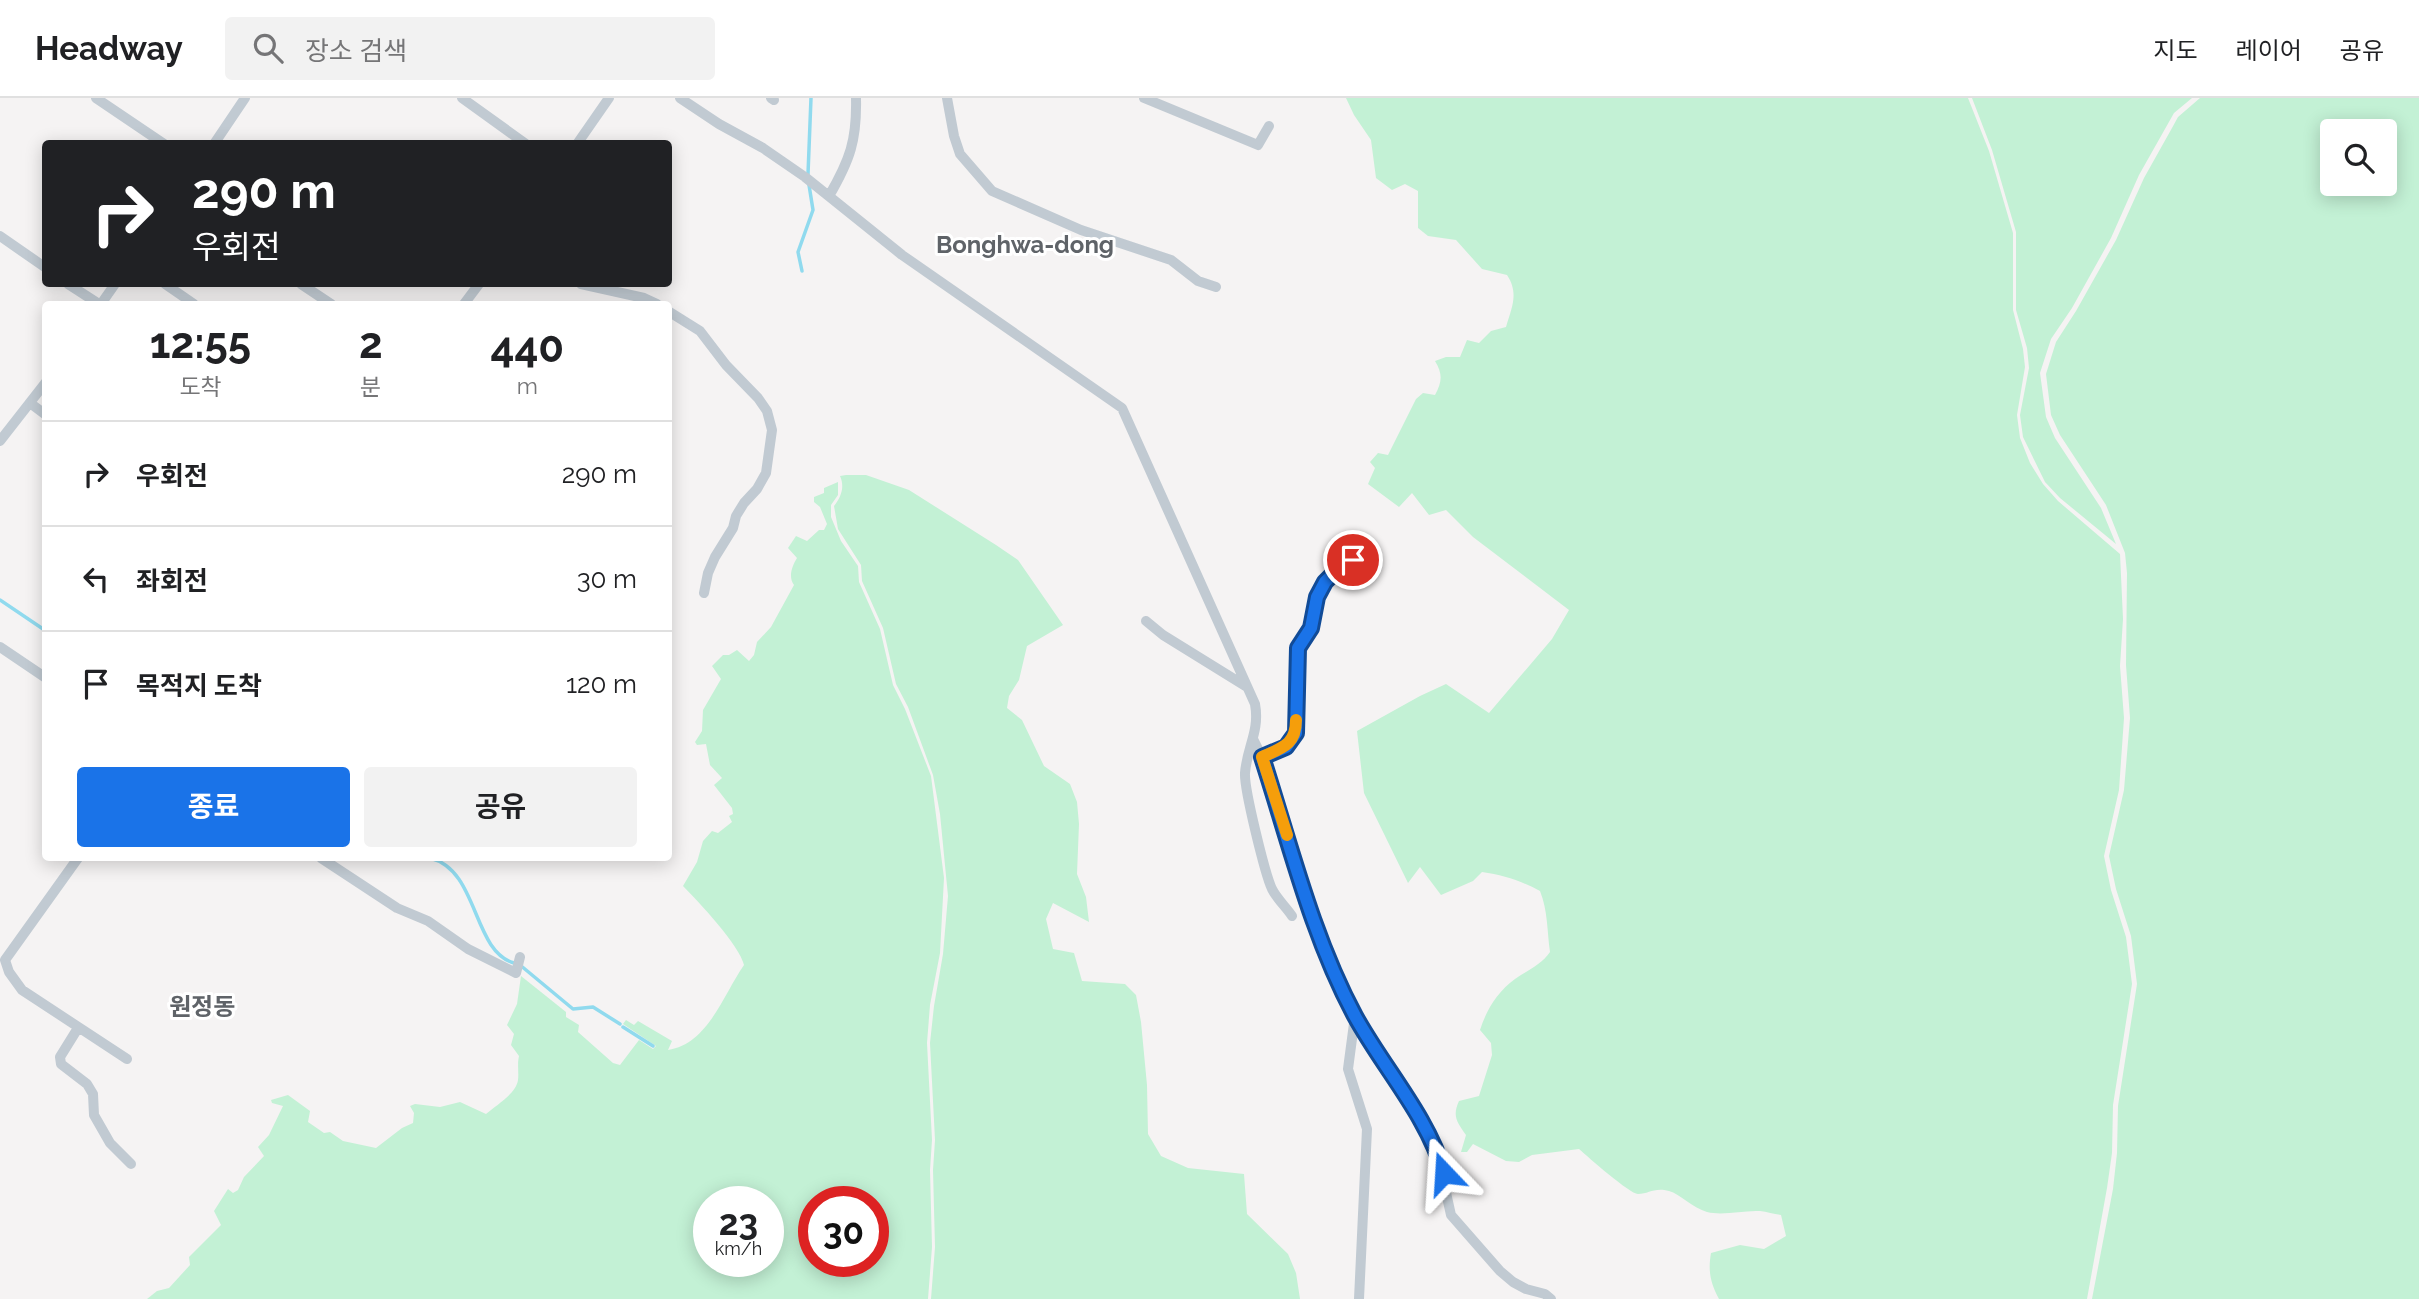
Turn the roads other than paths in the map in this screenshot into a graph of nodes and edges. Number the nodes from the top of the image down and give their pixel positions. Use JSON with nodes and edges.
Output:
{"nodes":[{"id":1,"x":96,"y":98,"type":"edge"},
{"id":2,"x":245,"y":98,"type":"edge"},
{"id":3,"x":462,"y":98,"type":"edge"},
{"id":4,"x":609,"y":98,"type":"edge"},
{"id":5,"x":680,"y":98,"type":"edge"},
{"id":6,"x":856,"y":98,"type":"edge"},
{"id":7,"x":947,"y":98,"type":"edge"},
{"id":8,"x":1144,"y":98,"type":"edge"},
{"id":9,"x":1269,"y":126,"type":"dead end"},
{"id":10,"x":157,"y":140,"type":"edge"},
{"id":11,"x":217,"y":140,"type":"edge"},
{"id":12,"x":520,"y":140,"type":"edge"},
{"id":13,"x":580,"y":140,"type":"edge"},
{"id":14,"x":829,"y":196,"type":"junction"},
{"id":15,"x":0,"y":236,"type":"edge"},
{"id":16,"x":42,"y":265,"type":"edge"},
{"id":17,"x":73,"y":287,"type":"edge"},
{"id":18,"x":169,"y":287,"type":"edge"},
{"id":19,"x":306,"y":287,"type":"edge"},
{"id":20,"x":594,"y":287,"type":"edge"},
{"id":21,"x":1216,"y":287,"type":"dead end"},
{"id":22,"x":95,"y":301,"type":"edge"},
{"id":23,"x":190,"y":301,"type":"edge"},
{"id":24,"x":326,"y":301,"type":"edge"},
{"id":25,"x":649,"y":301,"type":"edge"},
{"id":26,"x":672,"y":314,"type":"edge"},
{"id":27,"x":42,"y":387,"type":"edge"},
{"id":28,"x":30,"y":403,"type":"junction"},
{"id":29,"x":42,"y":412,"type":"edge"},
{"id":30,"x":0,"y":418,"type":"edge"},
{"id":31,"x":11,"y":425,"type":"junction"},
{"id":32,"x":0,"y":441,"type":"edge"},
{"id":33,"x":1370,"y":550,"type":"dead end"},
{"id":34,"x":704,"y":593,"type":"dead end"},
{"id":35,"x":1146,"y":621,"type":"dead end"},
{"id":36,"x":0,"y":647,"type":"edge"},
{"id":37,"x":42,"y":675,"type":"edge"},
{"id":38,"x":1247,"y":687,"type":"junction"},
{"id":39,"x":1253,"y":739,"type":"junction"},
{"id":40,"x":1262,"y":757,"type":"junction"},
{"id":41,"x":76,"y":861,"type":"edge"},
{"id":42,"x":326,"y":861,"type":"edge"},
{"id":43,"x":1292,"y":916,"type":"dead end"},
{"id":44,"x":520,"y":957,"type":"dead end"},
{"id":45,"x":1355,"y":1016,"type":"junction"},
{"id":46,"x":79,"y":1028,"type":"junction"},
{"id":47,"x":128,"y":1059,"type":"dead end"},
{"id":48,"x":131,"y":1164,"type":"dead end"},
{"id":49,"x":1359,"y":1299,"type":"edge"},
{"id":50,"x":1551,"y":1299,"type":"edge"}],
"edges":[{"from":1,"to":10,"type":"street"},
{"from":2,"to":11,"type":"street"},
{"from":3,"to":12,"type":"street"},
{"from":4,"to":13,"type":"street"},
{"from":5,"to":14,"type":"street"},
{"from":6,"to":14,"type":"street"},
{"from":7,"to":21,"type":"street"},
{"from":8,"to":9,"type":"street"},
{"from":14,"to":38,"type":"street"},
{"from":15,"to":16,"type":"street"},
{"from":17,"to":22,"type":"street"},
{"from":18,"to":23,"type":"street"},
{"from":19,"to":24,"type":"street"},
{"from":20,"to":25,"type":"street"},
{"from":26,"to":34,"type":"street"},
{"from":27,"to":28,"type":"street"},
{"from":28,"to":29,"type":"street"},
{"from":28,"to":31,"type":"street"},
{"from":30,"to":31,"type":"street"},
{"from":31,"to":32,"type":"street"},
{"from":33,"to":40,"type":"street"},
{"from":35,"to":38,"type":"street"},
{"from":36,"to":37,"type":"street"},
{"from":38,"to":39,"type":"street"},
{"from":39,"to":40,"type":"street"},
{"from":39,"to":43,"type":"street"},
{"from":40,"to":45,"type":"street"},
{"from":41,"to":46,"type":"street"},
{"from":42,"to":44,"type":"street"},
{"from":45,"to":49,"type":"street"},
{"from":45,"to":50,"type":"street"},
{"from":46,"to":47,"type":"street"},
{"from":46,"to":48,"type":"street"}]}
